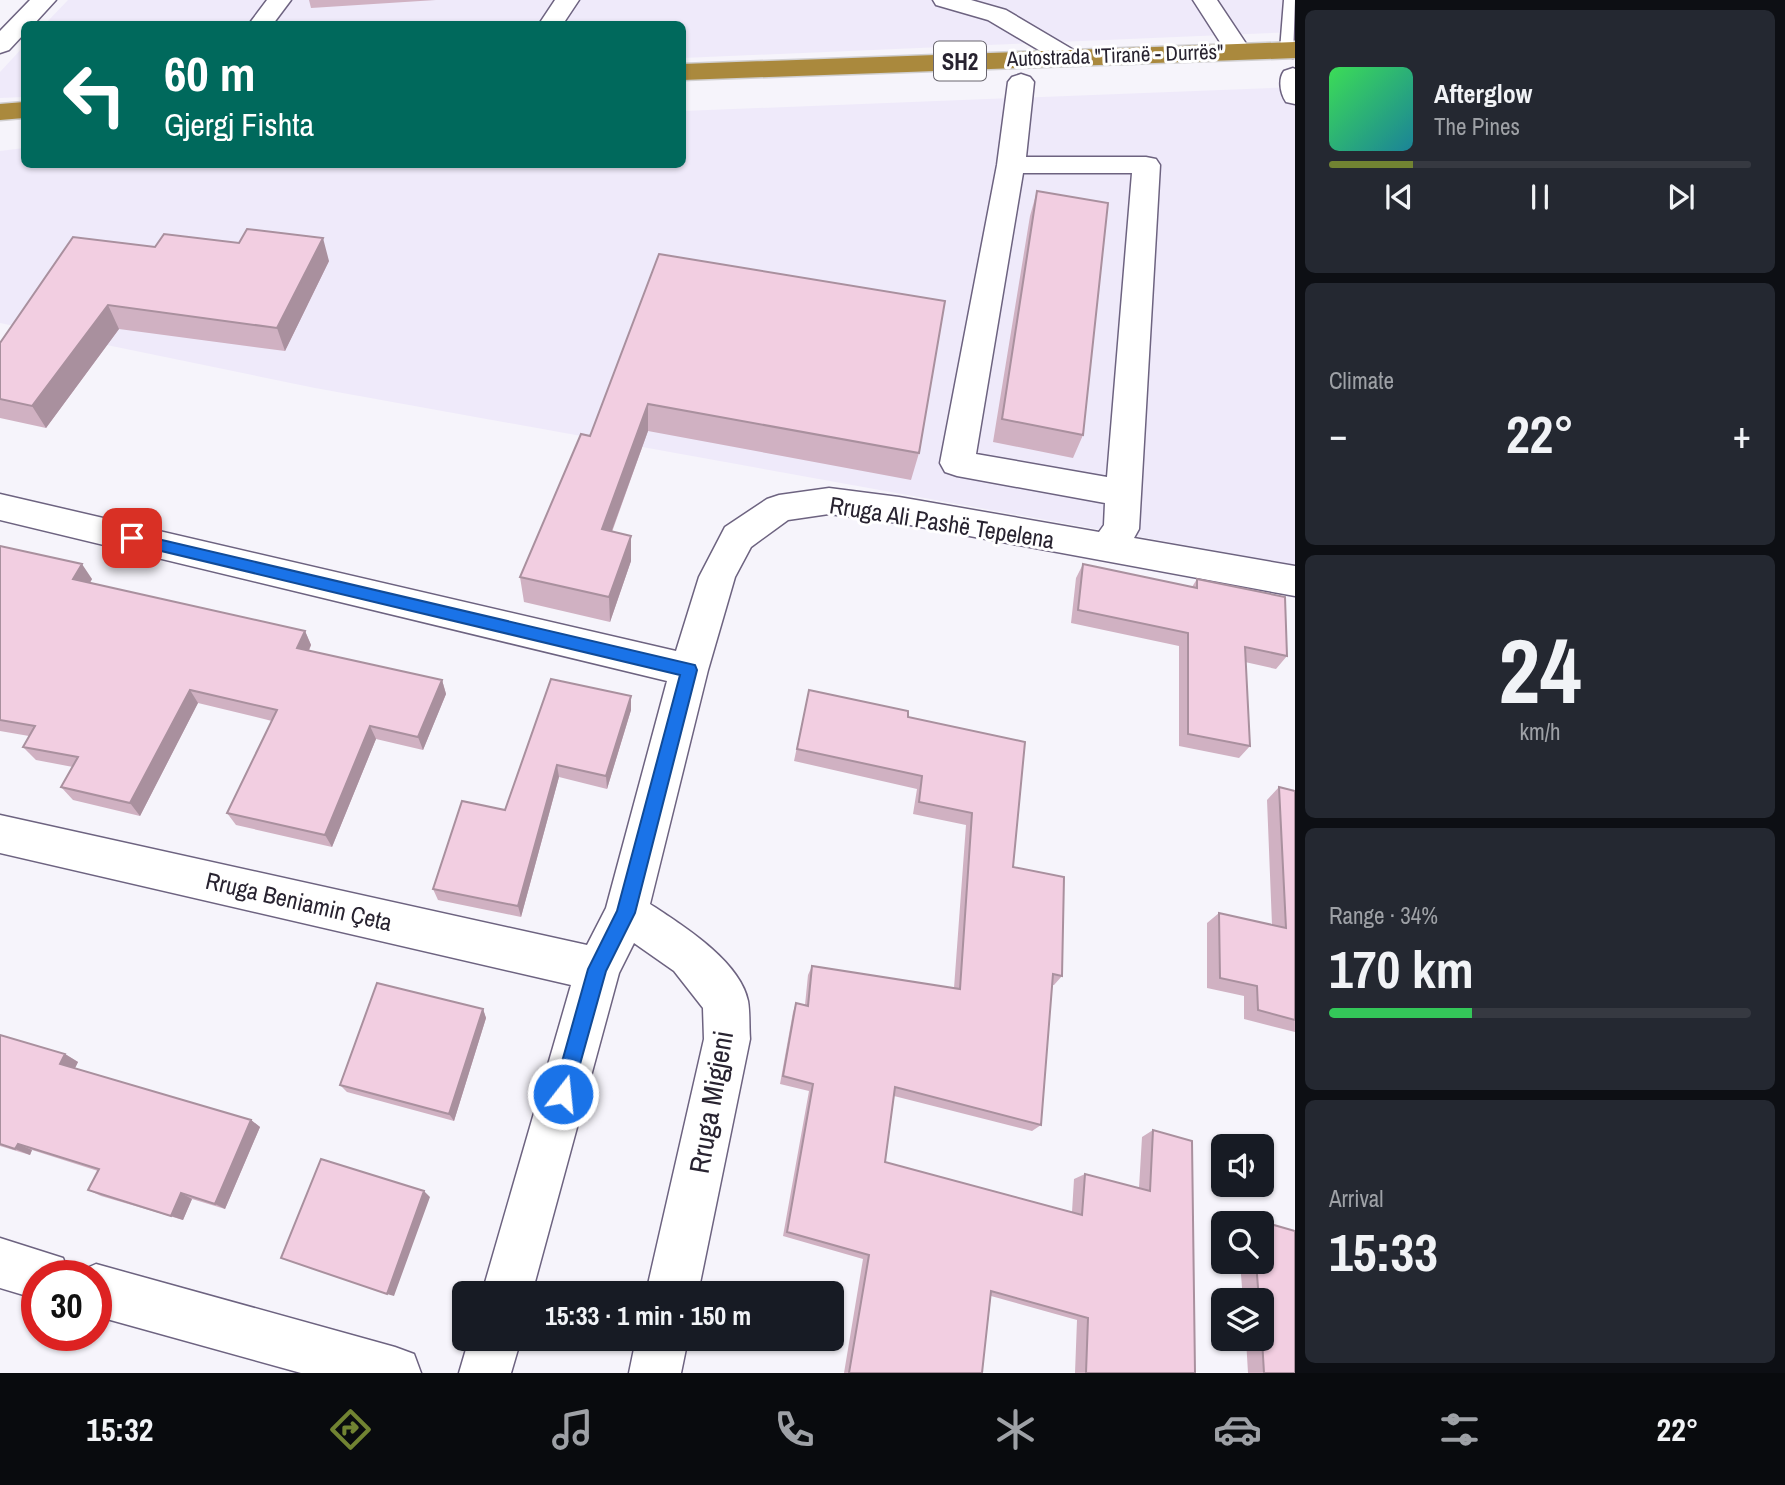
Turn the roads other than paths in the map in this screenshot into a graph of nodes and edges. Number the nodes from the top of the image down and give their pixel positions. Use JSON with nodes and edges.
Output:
{"nodes":[{"id":1,"x":44,"y":0,"type":"edge"},
{"id":2,"x":279,"y":0,"type":"edge"},
{"id":3,"x":945,"y":0,"type":"edge"},
{"id":4,"x":1205,"y":0,"type":"edge"},
{"id":5,"x":1295,"y":2,"type":"edge"},
{"id":6,"x":23,"y":21,"type":"edge"},
{"id":7,"x":263,"y":21,"type":"edge"},
{"id":8,"x":21,"y":24,"type":"edge"},
{"id":9,"x":0,"y":45,"type":"edge"},
{"id":10,"x":1294,"y":50,"type":"edge"},
{"id":11,"x":1238,"y":51,"type":"junction"},
{"id":12,"x":1068,"y":57,"type":"junction"},
{"id":13,"x":686,"y":72,"type":"edge"},
{"id":14,"x":1266,"y":77,"type":"dead end"},
{"id":15,"x":1212,"y":78,"type":"dead end"},
{"id":16,"x":1021,"y":82,"type":"junction"},
{"id":17,"x":1294,"y":83,"type":"edge"},
{"id":18,"x":686,"y":94,"type":"edge"},
{"id":19,"x":21,"y":110,"type":"edge"},
{"id":20,"x":0,"y":112,"type":"edge"},
{"id":21,"x":21,"y":134,"type":"edge"},
{"id":22,"x":0,"y":136,"type":"edge"},
{"id":23,"x":1011,"y":165,"type":"junction"},
{"id":24,"x":1123,"y":493,"type":"junction"},
{"id":25,"x":0,"y":507,"type":"edge"},
{"id":26,"x":1107,"y":547,"type":"junction"},
{"id":27,"x":1295,"y":581,"type":"edge"},
{"id":28,"x":689,"y":670,"type":"junction"},
{"id":29,"x":0,"y":834,"type":"edge"},
{"id":30,"x":626,"y":913,"type":"junction"},
{"id":31,"x":598,"y":969,"type":"junction"},
{"id":32,"x":0,"y":1263,"type":"edge"},
{"id":33,"x":21,"y":1269,"type":"edge"},
{"id":34,"x":510,"y":1281,"type":"edge"},
{"id":35,"x":675,"y":1281,"type":"edge"},
{"id":36,"x":112,"y":1294,"type":"edge"},
{"id":37,"x":491,"y":1351,"type":"edge"},
{"id":38,"x":660,"y":1351,"type":"edge"},
{"id":39,"x":395,"y":1373,"type":"edge"},
{"id":40,"x":485,"y":1373,"type":"edge"},
{"id":41,"x":655,"y":1373,"type":"edge"}],
"edges":[{"from":1,"to":6,"type":"street"},
{"from":2,"to":7,"type":"street"},
{"from":3,"to":12,"type":"street"},
{"from":4,"to":11,"type":"street"},
{"from":5,"to":10,"type":"street"},
{"from":8,"to":9,"type":"street"},
{"from":10,"to":11,"type":"highway","name":"Autostrada \"Tiranë - Durrës\"","number":"SH2"},
{"from":11,"to":12,"type":"highway","name":"Autostrada \"Tiranë - Durrës\"","number":"SH2"},
{"from":12,"to":13,"type":"highway","name":"Autostrada \"Tiranë - Durrës\"","number":"SH2"},
{"from":14,"to":17,"type":"highway"},
{"from":15,"to":16,"type":"highway","name":"Autostrada \"Tiranë - Durrës\"","number":"SH2"},
{"from":16,"to":18,"type":"highway","name":"Autostrada \"Tiranë - Durrës\"","number":"SH2"},
{"from":16,"to":23,"type":"street"},
{"from":19,"to":20,"type":"highway"},
{"from":21,"to":22,"type":"highway"},
{"from":23,"to":24,"type":"street"},
{"from":23,"to":24,"type":"street"},
{"from":24,"to":26,"type":"street"},
{"from":25,"to":28,"type":"street"},
{"from":26,"to":27,"type":"street","name":"Rruga Ali Pashë Tepelena"},
{"from":26,"to":28,"type":"street","name":"Rruga Ali Pashë Tepelena"},
{"from":28,"to":30,"type":"street","name":"Rruga Ali Pashë Tepelena"},
{"from":29,"to":31,"type":"street","name":"Rruga Beniamin Çeta"},
{"from":30,"to":31,"type":"street","name":"Rruga Ali Pashë Tepelena"},
{"from":30,"to":35,"type":"street","name":"Rruga Migjeni"},
{"from":31,"to":34,"type":"street","name":"Rruga Ali Pashë Tepelena"},
{"from":32,"to":33,"type":"street"},
{"from":36,"to":39,"type":"street"},
{"from":37,"to":40,"type":"street"},
{"from":38,"to":41,"type":"street"}]}
